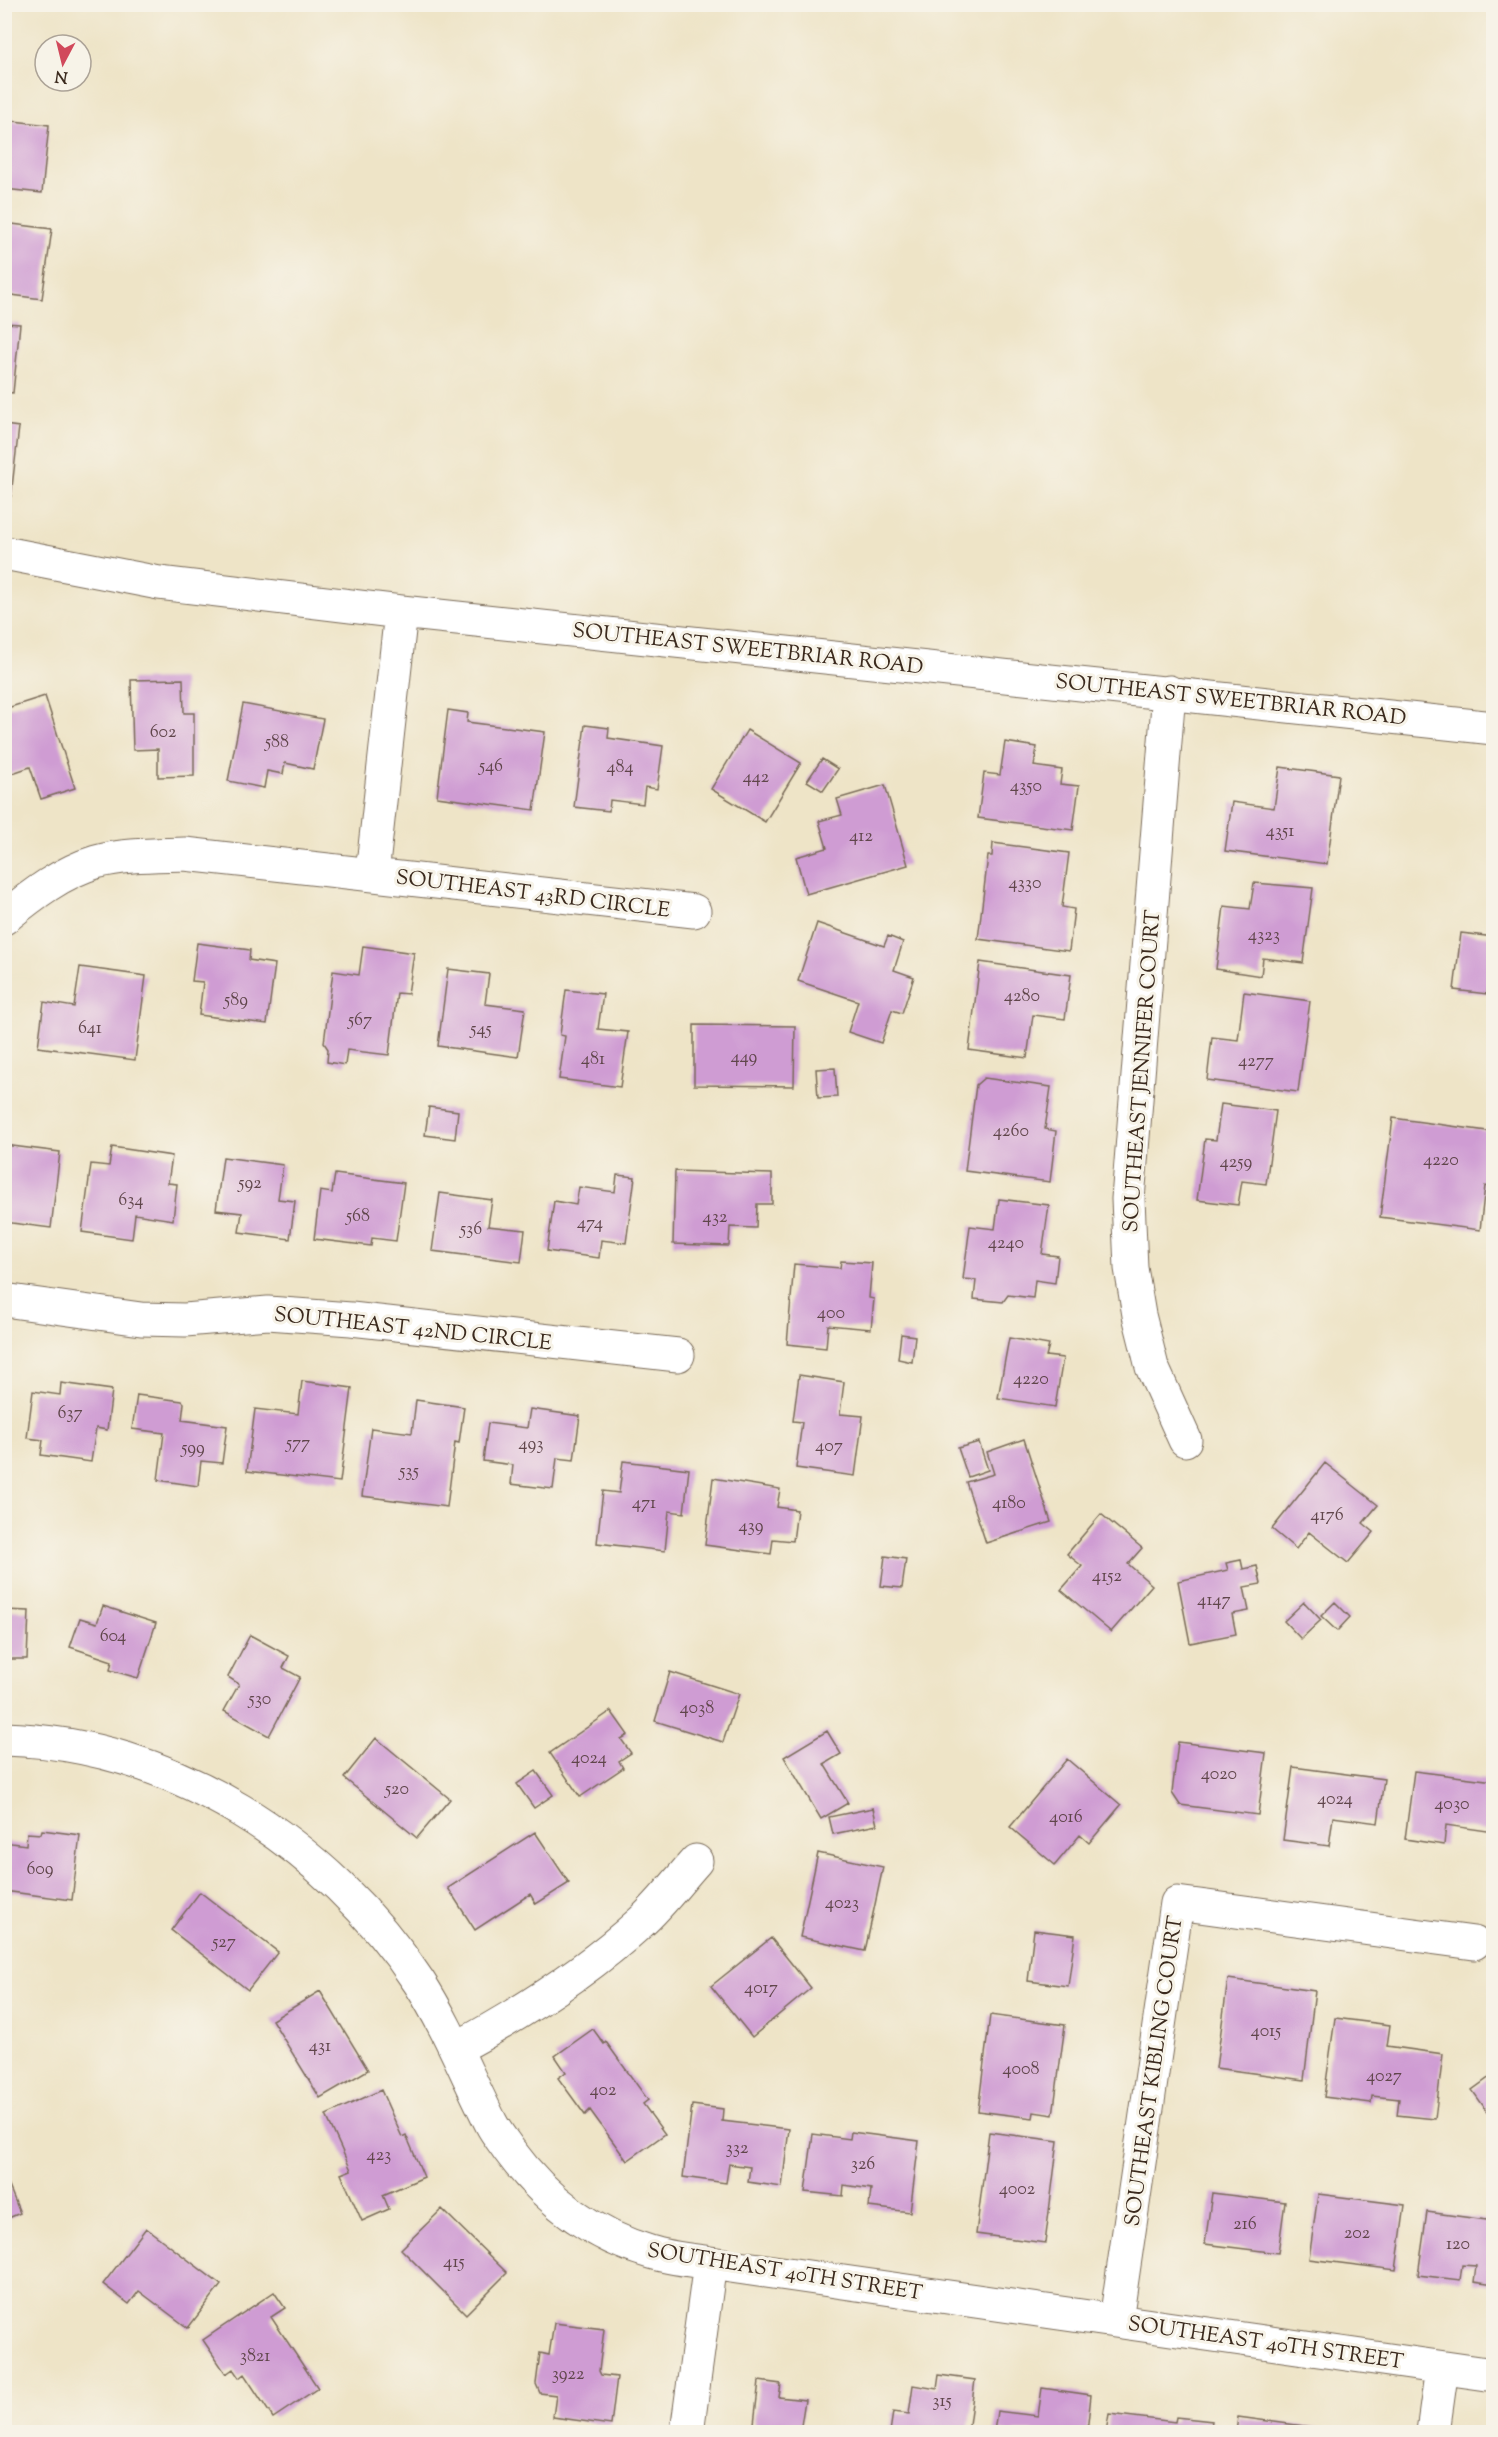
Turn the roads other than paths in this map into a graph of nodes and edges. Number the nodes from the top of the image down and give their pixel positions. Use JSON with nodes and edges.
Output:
{"nodes":[{"id":1,"x":4,"y":554,"type":"edge"},
{"id":2,"x":401,"y":612,"type":"junction"},
{"id":3,"x":1169,"y":692,"type":"junction"},
{"id":4,"x":1494,"y":728,"type":"edge"},
{"id":5,"x":372,"y":874,"type":"junction"},
{"id":6,"x":694,"y":911,"type":"dead end"},
{"id":7,"x":4,"y":918,"type":"edge"},
{"id":8,"x":4,"y":1300,"type":"edge"},
{"id":9,"x":678,"y":1355,"type":"dead end"},
{"id":10,"x":1185,"y":1440,"type":"dead end"},
{"id":11,"x":4,"y":1739,"type":"edge"},
{"id":12,"x":696,"y":1861,"type":"dead end"},
{"id":13,"x":1474,"y":1943,"type":"dead end"},
{"id":14,"x":457,"y":2048,"type":"junction"},
{"id":15,"x":710,"y":2263,"type":"junction"},
{"id":16,"x":1116,"y":2320,"type":"junction"},
{"id":17,"x":1442,"y":2368,"type":"junction"},
{"id":18,"x":1494,"y":2375,"type":"edge"},
{"id":19,"x":687,"y":2433,"type":"edge"},
{"id":20,"x":1433,"y":2433,"type":"edge"}],
"edges":[{"from":1,"to":2,"type":"street","name":"SOUTHEAST SWEETBRIAR ROAD"},
{"from":2,"to":3,"type":"street","name":"SOUTHEAST SWEETBRIAR ROAD"},
{"from":2,"to":5,"type":"street"},
{"from":3,"to":4,"type":"street","name":"SOUTHEAST SWEETBRIAR ROAD"},
{"from":3,"to":10,"type":"street","name":"SOUTHEAST JENNIFER COURT"},
{"from":5,"to":6,"type":"street","name":"SOUTHEAST 43RD CIRCLE"},
{"from":5,"to":7,"type":"street","name":"SOUTHEAST 43RD CIRCLE"},
{"from":8,"to":9,"type":"street","name":"SOUTHEAST 42ND CIRCLE"},
{"from":11,"to":14,"type":"street","name":"SOUTHEAST 40TH STREET"},
{"from":12,"to":14,"type":"street"},
{"from":13,"to":16,"type":"street","name":"SOUTHEAST KIBLING COURT"},
{"from":14,"to":15,"type":"street","name":"SOUTHEAST 40TH STREET"},
{"from":15,"to":16,"type":"street","name":"SOUTHEAST 40TH STREET"},
{"from":15,"to":19,"type":"street"},
{"from":16,"to":17,"type":"street","name":"SOUTHEAST 40TH STREET"},
{"from":17,"to":18,"type":"street","name":"SOUTHEAST 40TH STREET"},
{"from":17,"to":20,"type":"street"}]}
